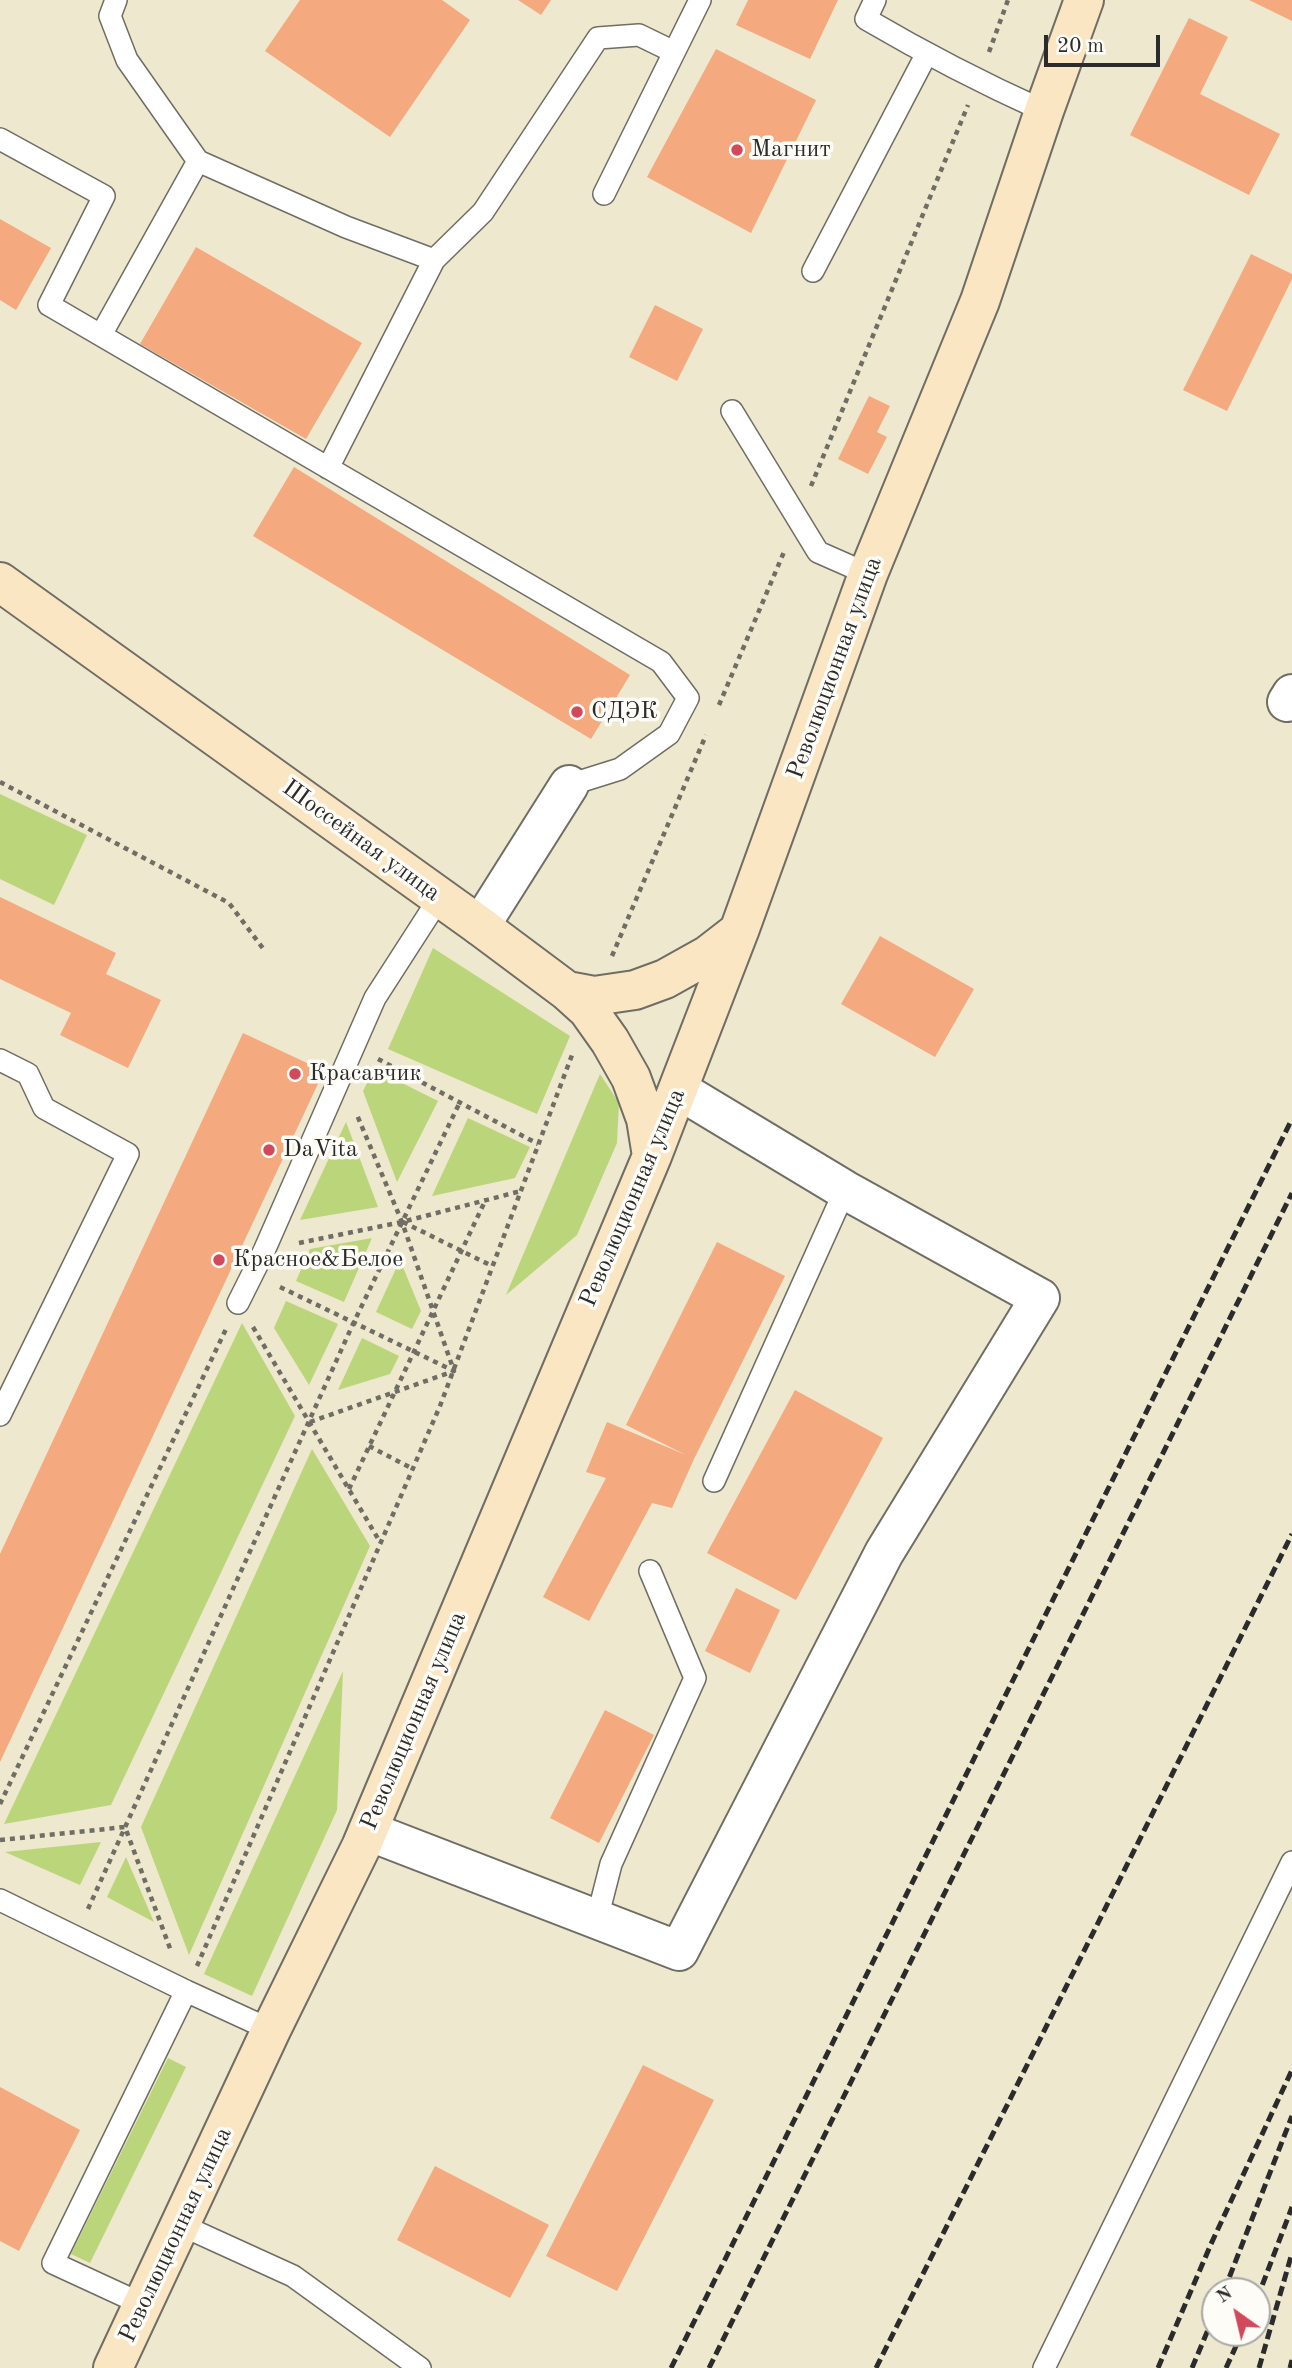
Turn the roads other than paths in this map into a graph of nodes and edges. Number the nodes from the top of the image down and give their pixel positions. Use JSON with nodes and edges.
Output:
{"nodes":[{"id":1,"x":116,"y":0,"type":"edge"},
{"id":2,"x":700,"y":0,"type":"edge"},
{"id":3,"x":875,"y":0,"type":"edge"},
{"id":4,"x":1084,"y":0,"type":"edge"},
{"id":5,"x":674,"y":52,"type":"junction"},
{"id":6,"x":926,"y":55,"type":"junction"},
{"id":7,"x":1044,"y":111,"type":"junction"},
{"id":8,"x":0,"y":139,"type":"edge"},
{"id":9,"x":198,"y":161,"type":"junction"},
{"id":10,"x":604,"y":194,"type":"dead end"},
{"id":11,"x":434,"y":260,"type":"junction"},
{"id":12,"x":813,"y":271,"type":"dead end"},
{"id":13,"x":101,"y":335,"type":"junction"},
{"id":14,"x":732,"y":411,"type":"dead end"},
{"id":15,"x":328,"y":468,"type":"junction"},
{"id":16,"x":868,"y":574,"type":"junction"},
{"id":17,"x":0,"y":582,"type":"edge"},
{"id":18,"x":569,"y":785,"type":"joint"},
{"id":19,"x":440,"y":897,"type":"junction"},
{"id":20,"x":480,"y":926,"type":"junction"},
{"id":21,"x":739,"y":931,"type":"junction"},
{"id":22,"x":578,"y":1001,"type":"junction"},
{"id":23,"x":0,"y":1060,"type":"edge"},
{"id":24,"x":679,"y":1090,"type":"junction"},
{"id":25,"x":652,"y":1156,"type":"junction"},
{"id":26,"x":845,"y":1190,"type":"junction"},
{"id":27,"x":238,"y":1303,"type":"road end"},
{"id":28,"x":0,"y":1415,"type":"edge"},
{"id":29,"x":714,"y":1481,"type":"dead end"},
{"id":30,"x":650,"y":1571,"type":"dead end"},
{"id":31,"x":368,"y":1831,"type":"junction"},
{"id":32,"x":1292,"y":1862,"type":"edge"},
{"id":33,"x":0,"y":1900,"type":"edge"},
{"id":34,"x":597,"y":1919,"type":"junction"},
{"id":35,"x":186,"y":1991,"type":"junction"},
{"id":36,"x":271,"y":2030,"type":"junction"},
{"id":37,"x":181,"y":2225,"type":"junction"},
{"id":38,"x":144,"y":2305,"type":"junction"},
{"id":39,"x":113,"y":2368,"type":"edge"},
{"id":40,"x":420,"y":2368,"type":"edge"},
{"id":41,"x":1044,"y":2368,"type":"edge"}],
"edges":[{"from":1,"to":9,"type":"lane"},
{"from":2,"to":5,"type":"lane"},
{"from":3,"to":6,"type":"lane"},
{"from":4,"to":7,"type":"main road","name":"Революционная улица"},
{"from":5,"to":10,"type":"lane"},
{"from":5,"to":11,"type":"lane"},
{"from":6,"to":7,"type":"lane"},
{"from":6,"to":12,"type":"lane"},
{"from":7,"to":16,"type":"main road","name":"Революционная улица"},
{"from":8,"to":13,"type":"lane"},
{"from":9,"to":11,"type":"lane"},
{"from":9,"to":13,"type":"lane"},
{"from":11,"to":15,"type":"lane"},
{"from":13,"to":15,"type":"lane"},
{"from":14,"to":16,"type":"lane"},
{"from":15,"to":18,"type":"lane"},
{"from":16,"to":21,"type":"main road","name":"Революционная улица"},
{"from":17,"to":19,"type":"main road","name":"Шоссейная улица"},
{"from":18,"to":20,"type":"street"},
{"from":19,"to":20,"type":"main road","name":"Шоссейная улица"},
{"from":19,"to":27,"type":"lane"},
{"from":20,"to":22,"type":"main road","name":"Шоссейная улица"},
{"from":21,"to":22,"type":"main road"},
{"from":21,"to":24,"type":"main road","name":"Революционная улица"},
{"from":22,"to":25,"type":"main road","name":"Шоссейная улица"},
{"from":23,"to":28,"type":"lane"},
{"from":24,"to":25,"type":"main road","name":"Революционная улица"},
{"from":24,"to":26,"type":"street"},
{"from":25,"to":31,"type":"main road","name":"Революционная улица"},
{"from":26,"to":29,"type":"lane"},
{"from":26,"to":34,"type":"street"},
{"from":30,"to":34,"type":"lane"},
{"from":31,"to":34,"type":"street"},
{"from":31,"to":36,"type":"main road","name":"Революционная улица"},
{"from":32,"to":41,"type":"lane"},
{"from":33,"to":35,"type":"lane"},
{"from":35,"to":36,"type":"lane"},
{"from":35,"to":38,"type":"lane"},
{"from":36,"to":37,"type":"main road","name":"Революционная улица"},
{"from":37,"to":38,"type":"main road","name":"Революционная улица"},
{"from":37,"to":40,"type":"lane"},
{"from":38,"to":39,"type":"main road","name":"Революционная улица"}]}
